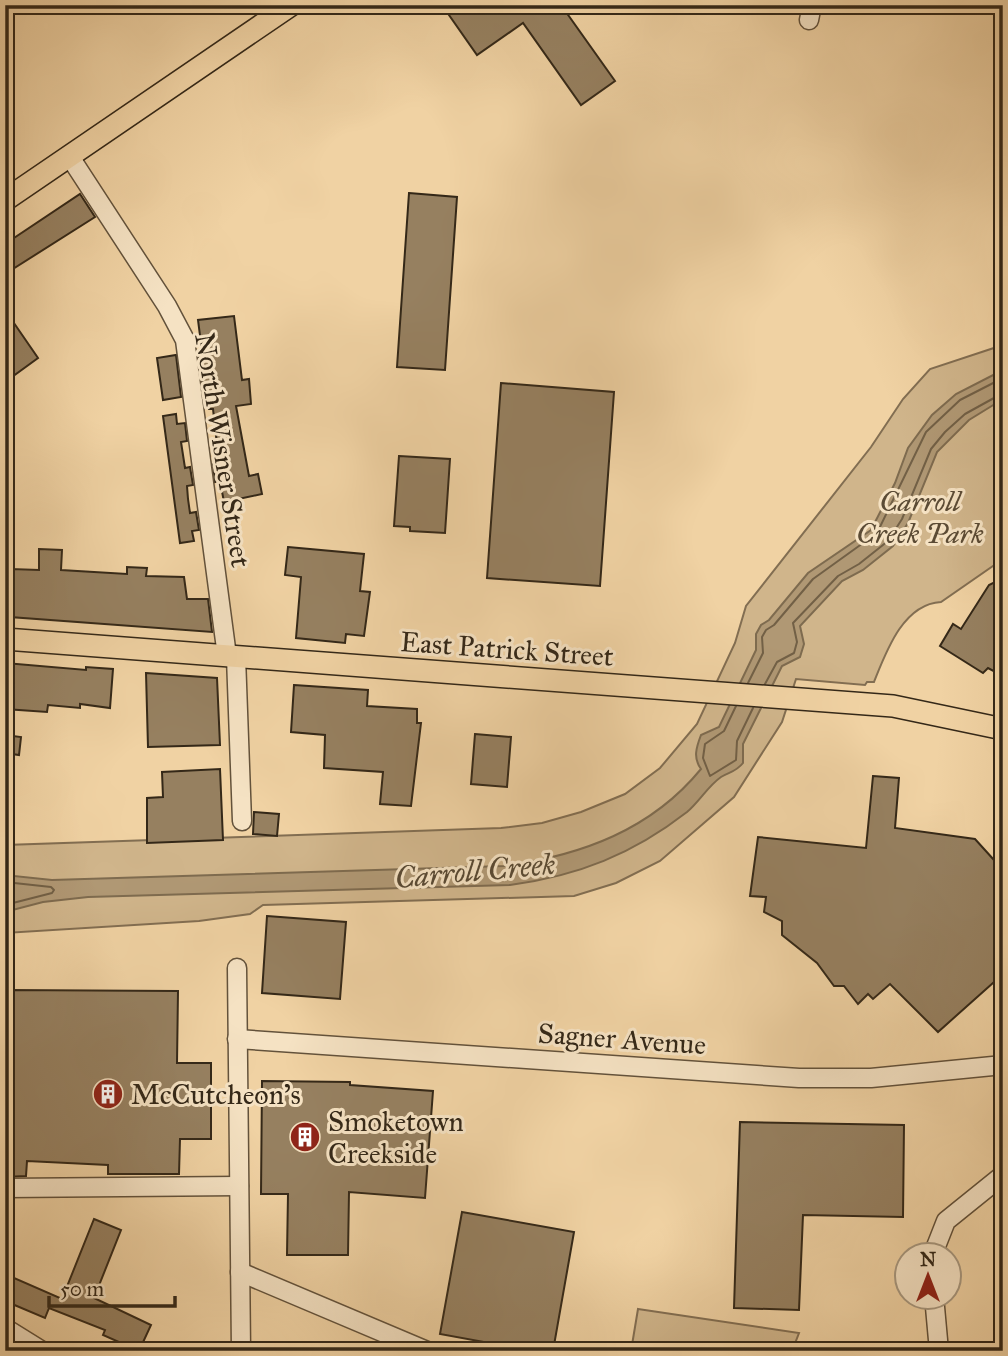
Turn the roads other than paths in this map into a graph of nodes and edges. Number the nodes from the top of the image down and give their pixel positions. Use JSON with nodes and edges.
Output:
{"nodes":[{"id":1,"x":291,"y":5,"type":"edge"},
{"id":2,"x":70,"y":157,"type":"junction"},
{"id":3,"x":5,"y":200,"type":"edge"},
{"id":4,"x":5,"y":639,"type":"edge"},
{"id":5,"x":232,"y":656,"type":"junction"},
{"id":6,"x":1003,"y":729,"type":"edge"},
{"id":7,"x":242,"y":821,"type":"dead end"},
{"id":8,"x":237,"y":968,"type":"dead end"},
{"id":9,"x":237,"y":1039,"type":"junction"},
{"id":10,"x":1003,"y":1065,"type":"edge"},
{"id":11,"x":1003,"y":1175,"type":"edge"},
{"id":12,"x":239,"y":1186,"type":"junction"},
{"id":13,"x":5,"y":1188,"type":"edge"},
{"id":14,"x":939,"y":1240,"type":"edge"},
{"id":15,"x":240,"y":1272,"type":"junction"},
{"id":16,"x":935,"y":1310,"type":"edge"},
{"id":17,"x":5,"y":1328,"type":"edge"},
{"id":18,"x":42,"y":1351,"type":"edge"},
{"id":19,"x":241,"y":1351,"type":"edge"},
{"id":20,"x":427,"y":1351,"type":"edge"},
{"id":21,"x":939,"y":1351,"type":"edge"}],
"edges":[{"from":1,"to":2,"type":"main road"},
{"from":2,"to":3,"type":"main road"},
{"from":2,"to":5,"type":"street","name":"North Wisner Street"},
{"from":4,"to":5,"type":"main road","name":"East Patrick Street"},
{"from":5,"to":6,"type":"main road","name":"East Patrick Street"},
{"from":5,"to":7,"type":"street","name":"North Wisner Street"},
{"from":8,"to":9,"type":"street"},
{"from":9,"to":10,"type":"street","name":"Sagner Avenue"},
{"from":9,"to":12,"type":"street"},
{"from":11,"to":14,"type":"street"},
{"from":12,"to":13,"type":"street"},
{"from":12,"to":15,"type":"street"},
{"from":15,"to":19,"type":"street"},
{"from":15,"to":20,"type":"street"},
{"from":16,"to":21,"type":"street"},
{"from":17,"to":18,"type":"street"}]}
